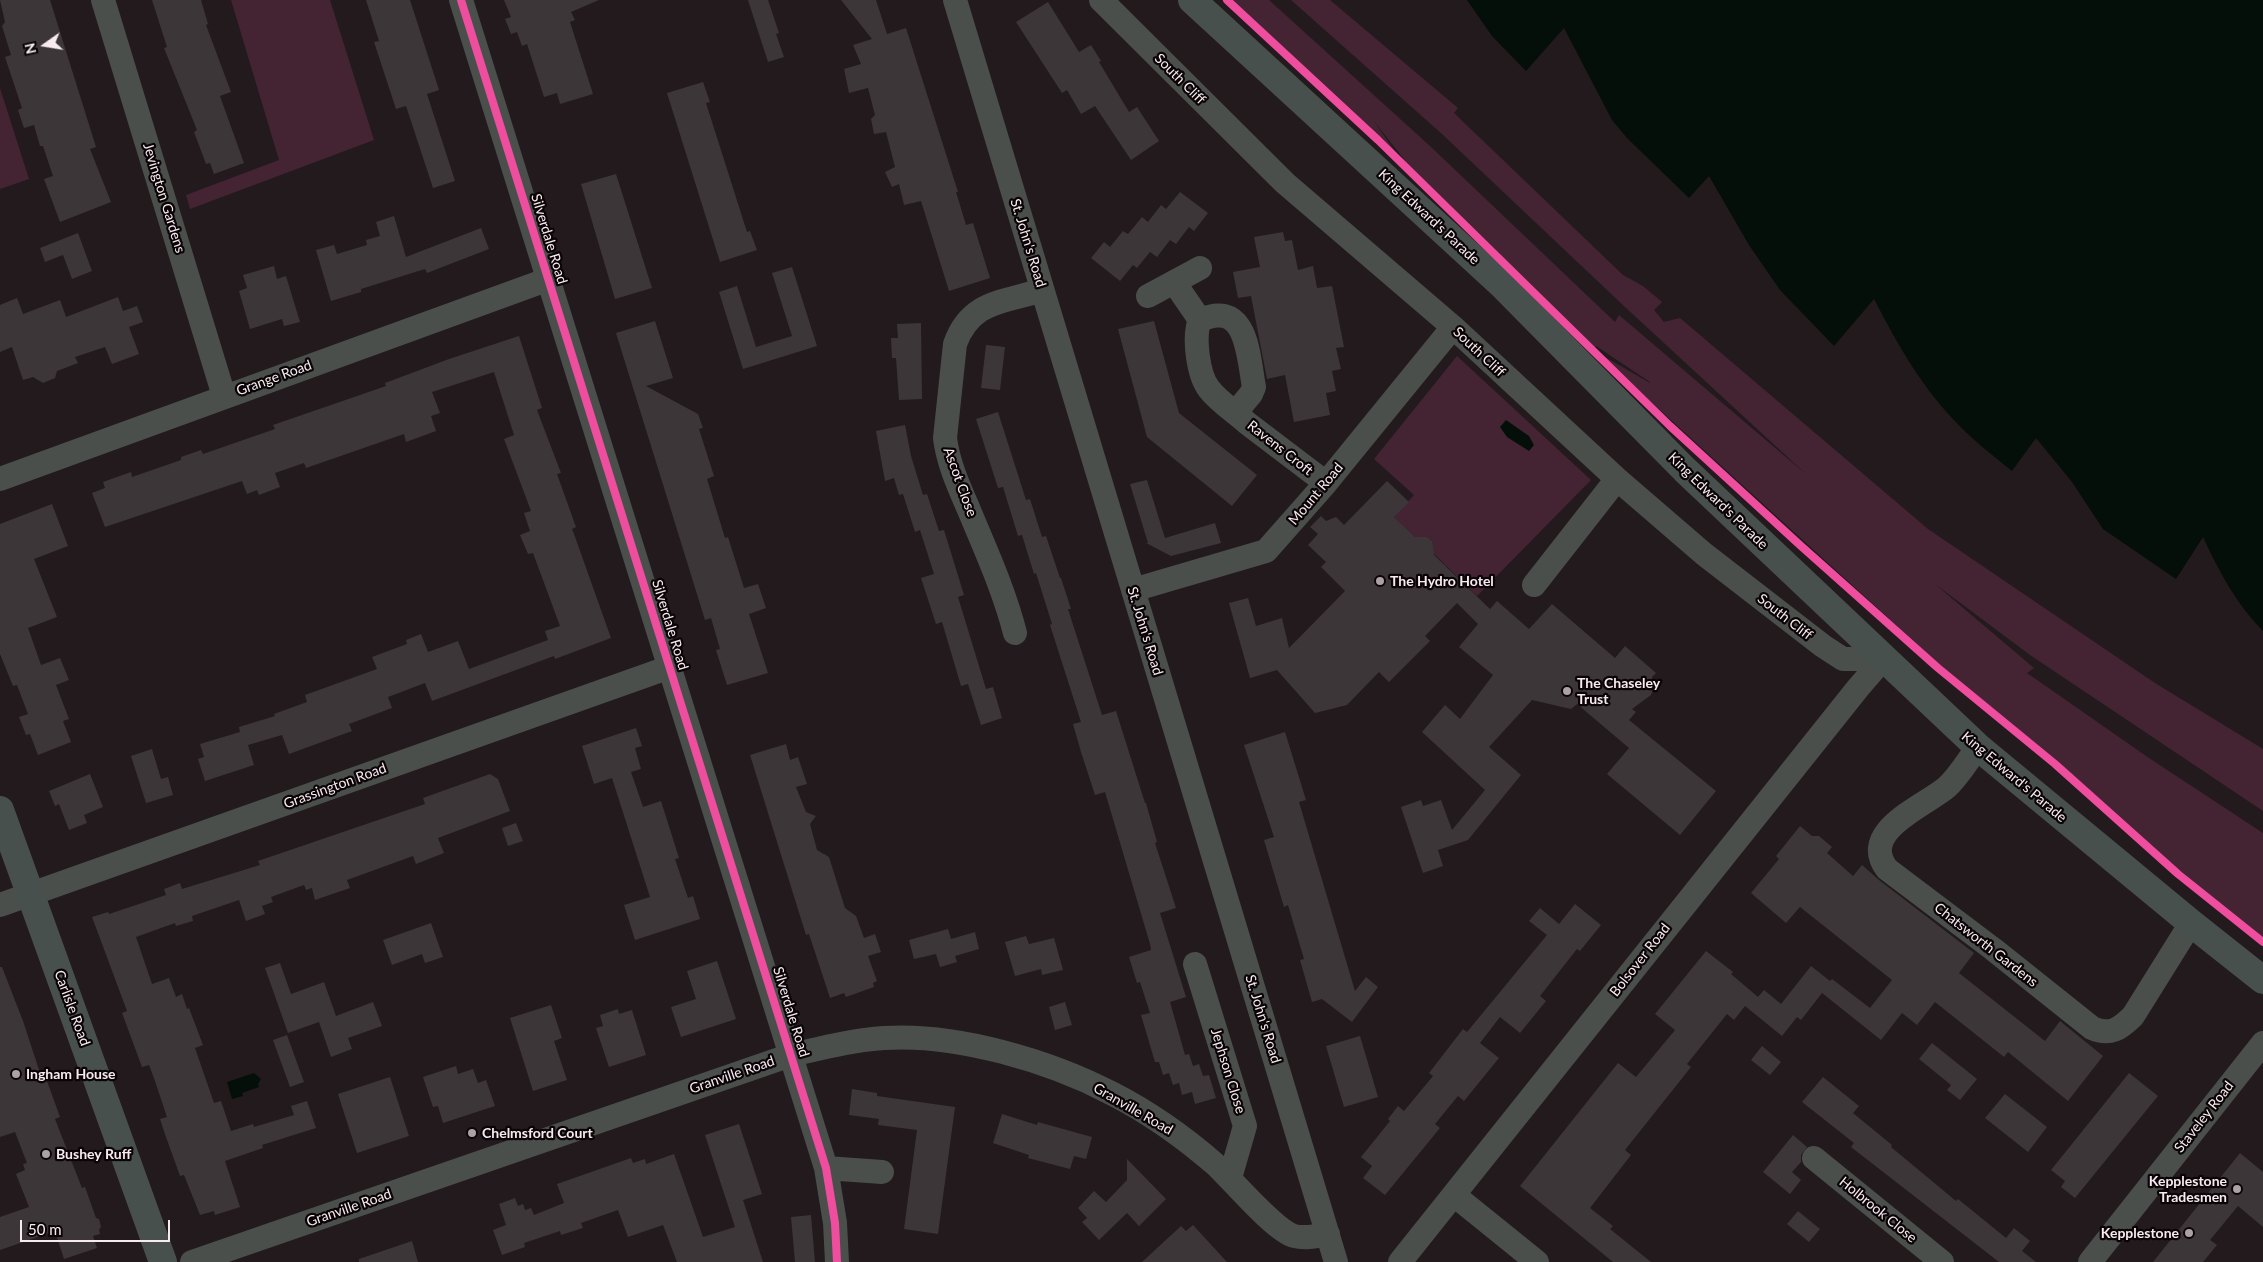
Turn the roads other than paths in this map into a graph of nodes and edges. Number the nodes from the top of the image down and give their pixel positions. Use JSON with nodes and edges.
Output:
{"nodes":[{"id":1,"x":103,"y":0,"type":"edge"},
{"id":2,"x":461,"y":0,"type":"edge"},
{"id":3,"x":955,"y":0,"type":"edge"},
{"id":4,"x":1101,"y":0,"type":"edge"},
{"id":5,"x":1192,"y":0,"type":"edge"},
{"id":6,"x":1200,"y":268,"type":"dead end"},
{"id":7,"x":548,"y":279,"type":"junction"},
{"id":8,"x":1174,"y":282,"type":"junction"},
{"id":9,"x":1042,"y":290,"type":"junction"},
{"id":10,"x":1148,"y":296,"type":"dead end"},
{"id":11,"x":1200,"y":320,"type":"junction"},
{"id":12,"x":1453,"y":328,"type":"junction"},
{"id":13,"x":224,"y":396,"type":"junction"},
{"id":14,"x":1235,"y":413,"type":"junction"},
{"id":15,"x":0,"y":479,"type":"edge"},
{"id":16,"x":1617,"y":479,"type":"junction"},
{"id":17,"x":1326,"y":483,"type":"junction"},
{"id":18,"x":1534,"y":585,"type":"dead end"},
{"id":19,"x":1133,"y":590,"type":"junction"},
{"id":20,"x":1015,"y":633,"type":"dead end"},
{"id":21,"x":1883,"y":659,"type":"junction"},
{"id":22,"x":670,"y":667,"type":"junction"},
{"id":23,"x":1978,"y":748,"type":"junction"},
{"id":24,"x":0,"y":810,"type":"edge"},
{"id":25,"x":30,"y":894,"type":"junction"},
{"id":26,"x":0,"y":905,"type":"edge"},
{"id":27,"x":2191,"y":923,"type":"junction"},
{"id":28,"x":1195,"y":964,"type":"dead end"},
{"id":29,"x":2263,"y":980,"type":"edge"},
{"id":30,"x":2263,"y":1044,"type":"edge"},
{"id":31,"x":791,"y":1055,"type":"junction"},
{"id":32,"x":1814,"y":1158,"type":"dead end"},
{"id":33,"x":826,"y":1168,"type":"junction"},
{"id":34,"x":882,"y":1172,"type":"dead end"},
{"id":35,"x":1230,"y":1178,"type":"junction"},
{"id":36,"x":1454,"y":1194,"type":"junction"},
{"id":37,"x":1328,"y":1234,"type":"junction"},
{"id":38,"x":164,"y":1262,"type":"edge"},
{"id":39,"x":192,"y":1262,"type":"edge"},
{"id":40,"x":837,"y":1262,"type":"edge"},
{"id":41,"x":1336,"y":1262,"type":"edge"},
{"id":42,"x":1400,"y":1262,"type":"edge"},
{"id":43,"x":1537,"y":1262,"type":"edge"},
{"id":44,"x":1942,"y":1262,"type":"edge"},
{"id":45,"x":2090,"y":1262,"type":"edge"}],
"edges":[{"from":1,"to":13,"type":"street","name":"Jevington Gardens"},
{"from":2,"to":7,"type":"street","name":"Silverdale Road"},
{"from":3,"to":9,"type":"street","name":"St. John's Road"},
{"from":4,"to":12,"type":"street","name":"South Cliff"},
{"from":5,"to":21,"type":"main road","name":"King Edward's Parade"},
{"from":6,"to":8,"type":"street"},
{"from":7,"to":13,"type":"street","name":"Grange Road"},
{"from":7,"to":22,"type":"street","name":"Silverdale Road"},
{"from":8,"to":10,"type":"street"},
{"from":8,"to":11,"type":"street"},
{"from":9,"to":19,"type":"street","name":"St. John's Road"},
{"from":9,"to":20,"type":"street","name":"Ascot Close"},
{"from":11,"to":14,"type":"street","name":"Ravens Croft"},
{"from":11,"to":14,"type":"street","name":"Ravens Croft"},
{"from":12,"to":16,"type":"street","name":"South Cliff"},
{"from":12,"to":17,"type":"street","name":"Mount Road"},
{"from":13,"to":15,"type":"street","name":"Grange Road"},
{"from":14,"to":17,"type":"street","name":"Ravens Croft"},
{"from":16,"to":18,"type":"street"},
{"from":16,"to":21,"type":"street","name":"South Cliff"},
{"from":17,"to":19,"type":"street","name":"Mount Road"},
{"from":19,"to":37,"type":"street","name":"St. John's Road"},
{"from":21,"to":23,"type":"main road","name":"King Edward's Parade"},
{"from":21,"to":36,"type":"street","name":"Bolsover Road"},
{"from":22,"to":25,"type":"street","name":"Grassington Road"},
{"from":22,"to":31,"type":"street","name":"Silverdale Road"},
{"from":23,"to":27,"type":"main road","name":"King Edward's Parade"},
{"from":23,"to":27,"type":"street","name":"Chatsworth Gardens"},
{"from":24,"to":25,"type":"main road","name":"Carlisle Road"},
{"from":25,"to":26,"type":"street","name":"Grassington Road"},
{"from":25,"to":38,"type":"main road","name":"Carlisle Road"},
{"from":27,"to":29,"type":"main road","name":"King Edward's Parade"},
{"from":28,"to":35,"type":"street","name":"Jephson Close"},
{"from":30,"to":45,"type":"street","name":"Staveley Road"},
{"from":31,"to":33,"type":"street","name":"Silverdale Road"},
{"from":31,"to":35,"type":"street","name":"Granville Road"},
{"from":31,"to":39,"type":"street","name":"Granville Road"},
{"from":32,"to":44,"type":"street","name":"Holbrook Close"},
{"from":33,"to":34,"type":"street"},
{"from":33,"to":40,"type":"street","name":"Silverdale Road"},
{"from":35,"to":37,"type":"street","name":"Granville Road"},
{"from":36,"to":42,"type":"street","name":"Bolsover Road"},
{"from":36,"to":43,"type":"street"},
{"from":37,"to":41,"type":"street","name":"St. John's Road"}]}
